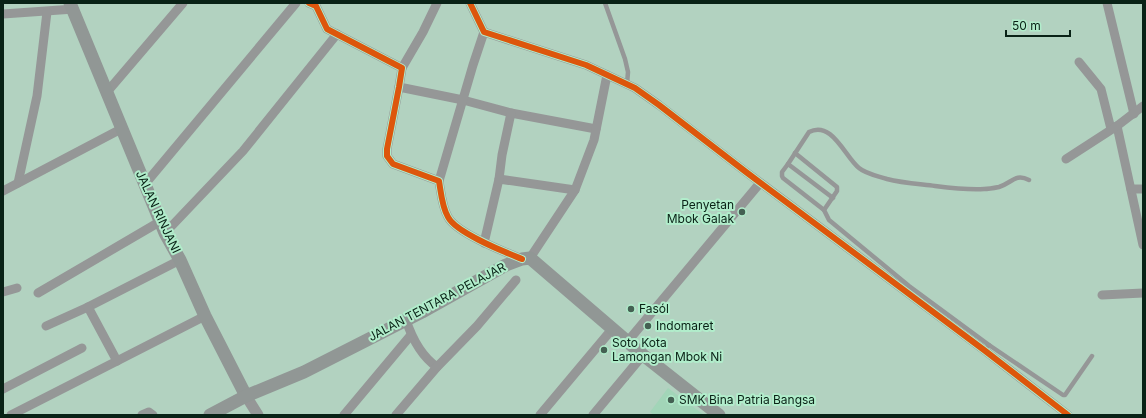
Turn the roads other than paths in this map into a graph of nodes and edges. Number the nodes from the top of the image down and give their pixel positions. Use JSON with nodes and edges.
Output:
{"nodes":[{"id":1,"x":183,"y":3,"type":"edge"},
{"id":2,"x":296,"y":3,"type":"edge"},
{"id":3,"x":437,"y":3,"type":"edge"},
{"id":4,"x":470,"y":3,"type":"edge"},
{"id":5,"x":605,"y":3,"type":"edge"},
{"id":6,"x":1107,"y":3,"type":"edge"},
{"id":7,"x":314,"y":4,"type":"edge"},
{"id":8,"x":72,"y":6,"type":"edge"},
{"id":9,"x":47,"y":12,"type":"junction"},
{"id":10,"x":3,"y":14,"type":"edge"},
{"id":11,"x":484,"y":32,"type":"junction"},
{"id":12,"x":337,"y":34,"type":"junction"},
{"id":13,"x":1079,"y":62,"type":"dead end"},
{"id":14,"x":402,"y":68,"type":"junction"},
{"id":15,"x":607,"y":75,"type":"junction"},
{"id":16,"x":627,"y":84,"type":"junction"},
{"id":17,"x":399,"y":87,"type":"junction"},
{"id":18,"x":107,"y":92,"type":"junction"},
{"id":19,"x":463,"y":100,"type":"junction"},
{"id":20,"x":1143,"y":106,"type":"edge"},
{"id":21,"x":511,"y":113,"type":"junction"},
{"id":22,"x":1134,"y":114,"type":"junction"},
{"id":23,"x":119,"y":124,"type":"junction"},
{"id":24,"x":596,"y":128,"type":"junction"},
{"id":25,"x":1114,"y":128,"type":"junction"},
{"id":26,"x":795,"y":153,"type":"junction"},
{"id":27,"x":1066,"y":159,"type":"dead end"},
{"id":28,"x":788,"y":164,"type":"junction"},
{"id":29,"x":499,"y":179,"type":"junction"},
{"id":30,"x":1029,"y":180,"type":"dead end"},
{"id":31,"x":439,"y":181,"type":"junction"},
{"id":32,"x":18,"y":183,"type":"junction"},
{"id":33,"x":760,"y":183,"type":"junction"},
{"id":34,"x":145,"y":184,"type":"junction"},
{"id":35,"x":1131,"y":189,"type":"junction"},
{"id":36,"x":1143,"y":189,"type":"edge"},
{"id":37,"x":575,"y":190,"type":"junction"},
{"id":38,"x":3,"y":191,"type":"edge"},
{"id":39,"x":833,"y":198,"type":"junction"},
{"id":40,"x":824,"y":210,"type":"junction"},
{"id":41,"x":163,"y":227,"type":"junction"},
{"id":42,"x":484,"y":243,"type":"junction"},
{"id":43,"x":1143,"y":245,"type":"edge"},
{"id":44,"x":526,"y":258,"type":"junction"},
{"id":45,"x":180,"y":260,"type":"junction"},
{"id":46,"x":516,"y":280,"type":"dead end"},
{"id":47,"x":17,"y":288,"type":"dead end"},
{"id":48,"x":3,"y":292,"type":"edge"},
{"id":49,"x":38,"y":293,"type":"dead end"},
{"id":50,"x":1143,"y":293,"type":"edge"},
{"id":51,"x":1102,"y":294,"type":"dead end"},
{"id":52,"x":88,"y":307,"type":"junction"},
{"id":53,"x":205,"y":316,"type":"junction"},
{"id":54,"x":406,"y":320,"type":"junction"},
{"id":55,"x":46,"y":326,"type":"dead end"},
{"id":56,"x":613,"y":328,"type":"junction"},
{"id":57,"x":411,"y":335,"type":"junction"},
{"id":58,"x":628,"y":342,"type":"junction"},
{"id":59,"x":986,"y":347,"type":"junction"},
{"id":60,"x":82,"y":348,"type":"dead end"},
{"id":61,"x":643,"y":355,"type":"junction"},
{"id":62,"x":1092,"y":356,"type":"dead end"},
{"id":63,"x":117,"y":361,"type":"junction"},
{"id":64,"x":436,"y":367,"type":"junction"},
{"id":65,"x":3,"y":389,"type":"edge"},
{"id":66,"x":246,"y":396,"type":"junction"},
{"id":67,"x":11,"y":415,"type":"edge"},
{"id":68,"x":142,"y":415,"type":"edge"},
{"id":69,"x":153,"y":415,"type":"edge"},
{"id":70,"x":210,"y":415,"type":"edge"},
{"id":71,"x":258,"y":415,"type":"edge"},
{"id":72,"x":344,"y":415,"type":"edge"},
{"id":73,"x":396,"y":415,"type":"edge"},
{"id":74,"x":540,"y":415,"type":"edge"},
{"id":75,"x":593,"y":415,"type":"edge"},
{"id":76,"x":719,"y":415,"type":"edge"},
{"id":77,"x":1068,"y":415,"type":"edge"}],
"edges":[{"from":1,"to":18,"type":"street"},
{"from":2,"to":34,"type":"street"},
{"from":3,"to":14,"type":"street"},
{"from":4,"to":11,"type":"street"},
{"from":5,"to":16,"type":"lane"},
{"from":6,"to":22,"type":"street"},
{"from":7,"to":12,"type":"street"},
{"from":8,"to":9,"type":"street"},
{"from":8,"to":18,"type":"main road","name":"JALAN RINJANI"},
{"from":9,"to":10,"type":"street"},
{"from":9,"to":32,"type":"street"},
{"from":11,"to":15,"type":"street"},
{"from":11,"to":19,"type":"street"},
{"from":12,"to":14,"type":"street"},
{"from":12,"to":41,"type":"street"},
{"from":13,"to":25,"type":"street"},
{"from":14,"to":17,"type":"street"},
{"from":15,"to":16,"type":"street"},
{"from":15,"to":24,"type":"street"},
{"from":16,"to":33,"type":"street"},
{"from":17,"to":19,"type":"street"},
{"from":17,"to":31,"type":"street"},
{"from":18,"to":23,"type":"main road","name":"JALAN RINJANI"},
{"from":19,"to":21,"type":"street"},
{"from":19,"to":31,"type":"street"},
{"from":20,"to":22,"type":"street"},
{"from":21,"to":24,"type":"street"},
{"from":21,"to":29,"type":"street"},
{"from":22,"to":25,"type":"street"},
{"from":23,"to":32,"type":"street"},
{"from":23,"to":34,"type":"main road","name":"JALAN RINJANI"},
{"from":24,"to":37,"type":"street"},
{"from":25,"to":27,"type":"street"},
{"from":25,"to":35,"type":"street"},
{"from":26,"to":28,"type":"lane"},
{"from":26,"to":30,"type":"lane"},
{"from":26,"to":39,"type":"lane"},
{"from":28,"to":39,"type":"lane"},
{"from":28,"to":40,"type":"lane"},
{"from":29,"to":37,"type":"street"},
{"from":29,"to":42,"type":"street"},
{"from":31,"to":42,"type":"street"},
{"from":32,"to":38,"type":"street"},
{"from":33,"to":58,"type":"street"},
{"from":33,"to":59,"type":"street"},
{"from":34,"to":41,"type":"main road","name":"JALAN RINJANI"},
{"from":35,"to":36,"type":"street"},
{"from":35,"to":43,"type":"street"},
{"from":37,"to":44,"type":"street"},
{"from":39,"to":40,"type":"lane"},
{"from":40,"to":59,"type":"lane"},
{"from":41,"to":45,"type":"main road","name":"JALAN RINJANI"},
{"from":41,"to":49,"type":"street"},
{"from":42,"to":44,"type":"street"},
{"from":44,"to":54,"type":"main road","name":"JALAN TENTARA PELAJAR"},
{"from":44,"to":56,"type":"main road"},
{"from":45,"to":52,"type":"street"},
{"from":45,"to":53,"type":"main road","name":"JALAN RINJANI"},
{"from":46,"to":64,"type":"street"},
{"from":47,"to":48,"type":"street"},
{"from":50,"to":51,"type":"street"},
{"from":52,"to":55,"type":"street"},
{"from":52,"to":63,"type":"street"},
{"from":53,"to":63,"type":"street"},
{"from":53,"to":66,"type":"main road","name":"JALAN RINJANI"},
{"from":54,"to":57,"type":"street"},
{"from":54,"to":66,"type":"main road","name":"JALAN TENTARA PELAJAR"},
{"from":56,"to":58,"type":"main road"},
{"from":56,"to":74,"type":"street"},
{"from":57,"to":64,"type":"street"},
{"from":57,"to":72,"type":"street"},
{"from":58,"to":61,"type":"main road"},
{"from":59,"to":62,"type":"lane"},
{"from":59,"to":77,"type":"street"},
{"from":60,"to":65,"type":"street"},
{"from":61,"to":75,"type":"street"},
{"from":61,"to":76,"type":"main road"},
{"from":63,"to":67,"type":"street"},
{"from":64,"to":73,"type":"street"},
{"from":66,"to":70,"type":"main road","name":"JALAN TENTARA PELAJAR"},
{"from":66,"to":71,"type":"street","name":"JALAN RINJANI"},
{"from":68,"to":69,"type":"street"}]}
